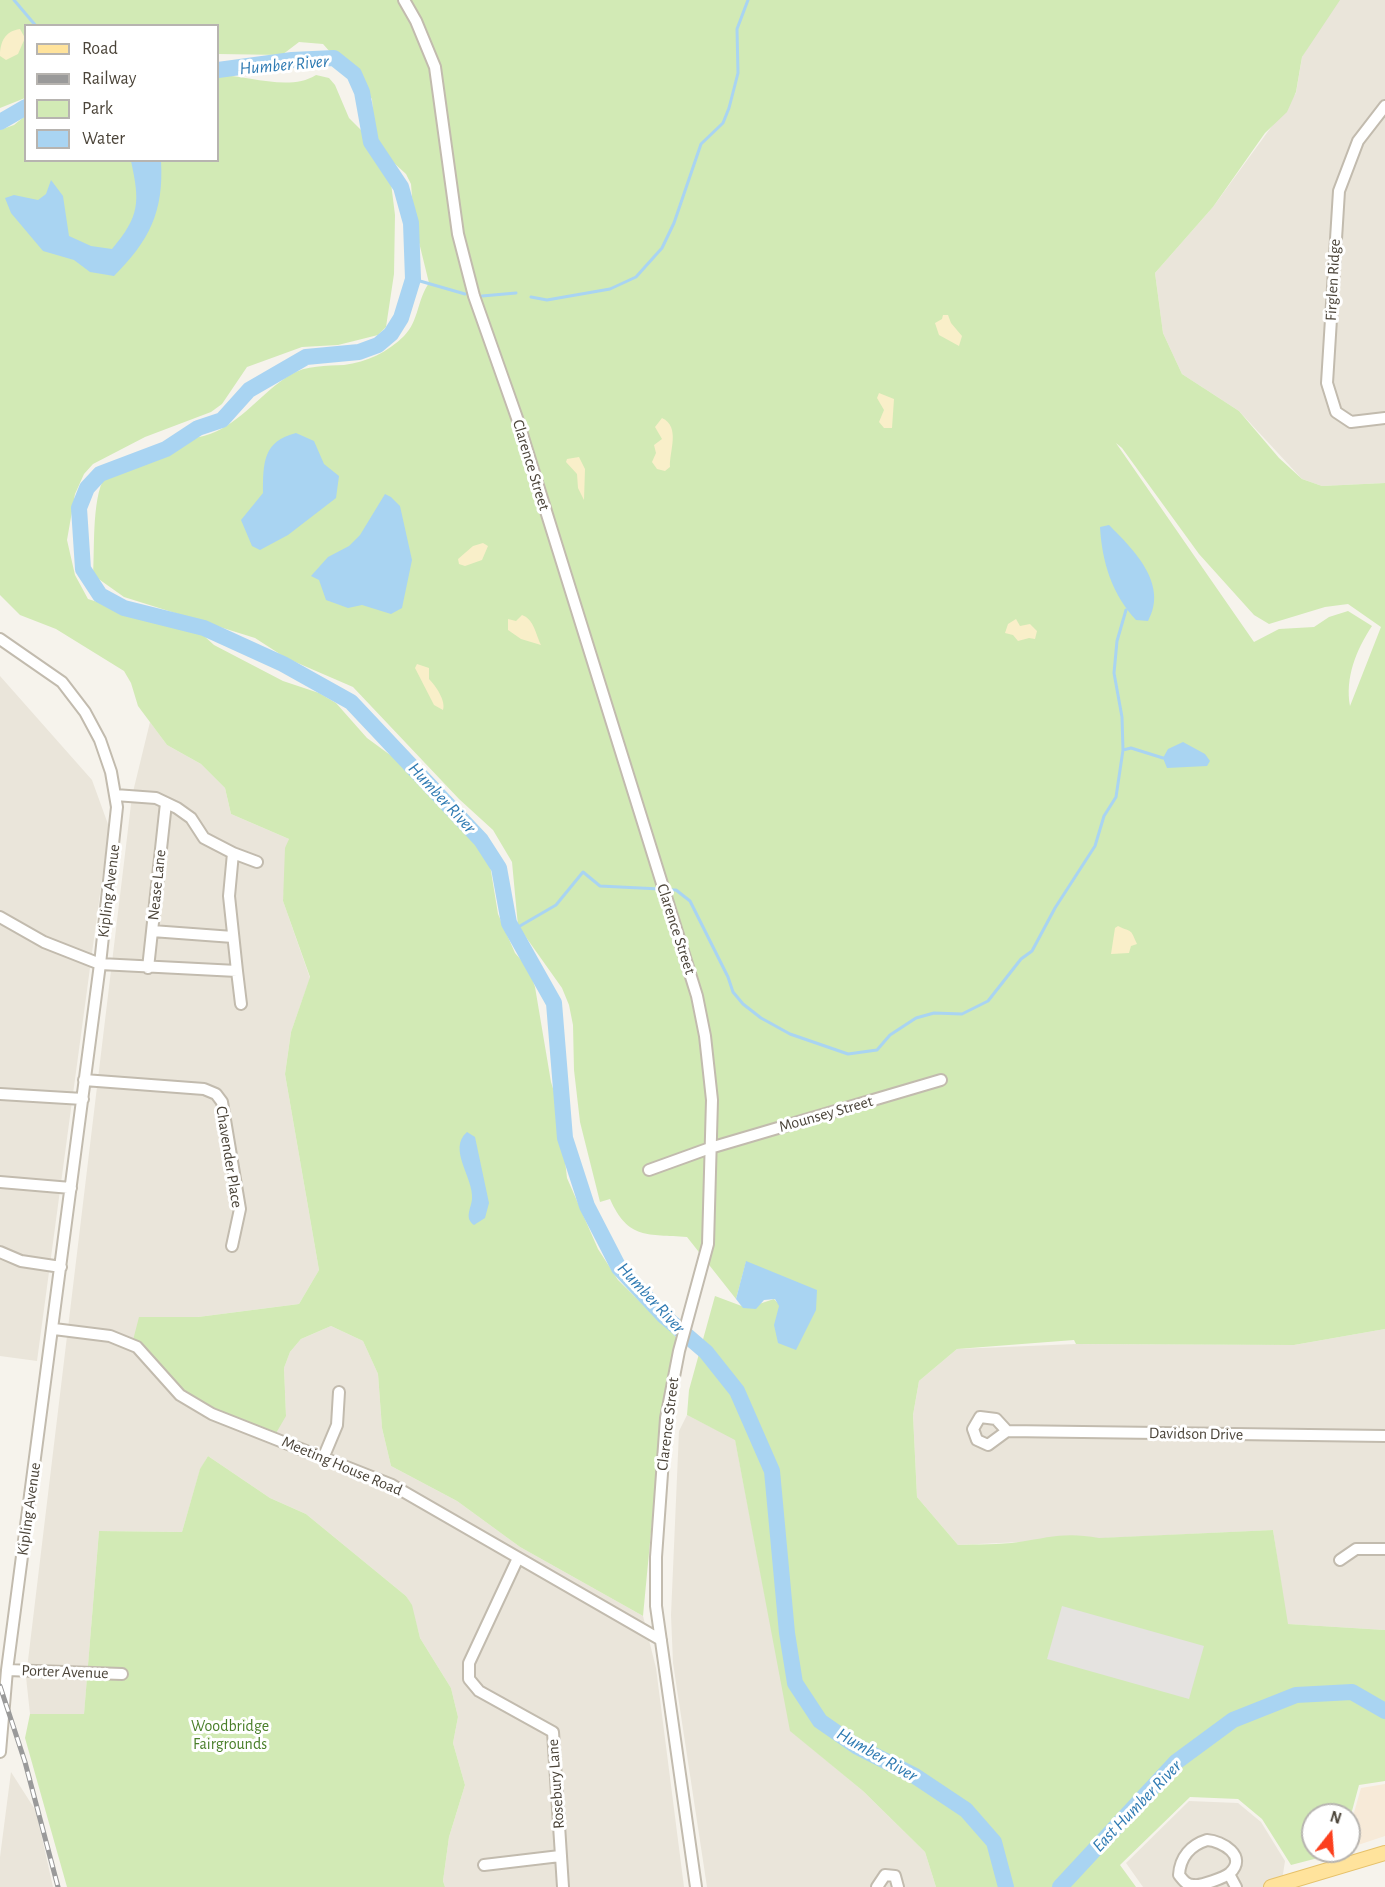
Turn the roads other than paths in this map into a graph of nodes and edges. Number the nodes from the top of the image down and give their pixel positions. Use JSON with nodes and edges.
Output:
{"nodes":[{"id":1,"x":404,"y":0,"type":"edge"},
{"id":2,"x":1385,"y":106,"type":"edge"},
{"id":3,"x":1385,"y":418,"type":"edge"},
{"id":4,"x":0,"y":639,"type":"edge"},
{"id":5,"x":116,"y":795,"type":"junction"},
{"id":6,"x":166,"y":803,"type":"junction"},
{"id":7,"x":233,"y":853,"type":"junction"},
{"id":8,"x":257,"y":862,"type":"dead end"},
{"id":9,"x":0,"y":918,"type":"edge"},
{"id":10,"x":152,"y":931,"type":"junction"},
{"id":11,"x":233,"y":937,"type":"junction"},
{"id":12,"x":100,"y":964,"type":"junction"},
{"id":13,"x":148,"y":968,"type":"junction"},
{"id":14,"x":237,"y":971,"type":"junction"},
{"id":15,"x":241,"y":1004,"type":"dead end"},
{"id":16,"x":84,"y":1080,"type":"junction"},
{"id":17,"x":941,"y":1080,"type":"dead end"},
{"id":18,"x":0,"y":1094,"type":"edge"},
{"id":19,"x":83,"y":1099,"type":"junction"},
{"id":20,"x":710,"y":1148,"type":"junction"},
{"id":21,"x":649,"y":1170,"type":"dead end"},
{"id":22,"x":0,"y":1182,"type":"edge"},
{"id":23,"x":71,"y":1188,"type":"junction"},
{"id":24,"x":232,"y":1246,"type":"dead end"},
{"id":25,"x":0,"y":1252,"type":"edge"},
{"id":26,"x":61,"y":1267,"type":"junction"},
{"id":27,"x":54,"y":1329,"type":"junction"},
{"id":28,"x":339,"y":1392,"type":"dead end"},
{"id":29,"x":1007,"y":1431,"type":"dead end"},
{"id":30,"x":1385,"y":1436,"type":"edge"},
{"id":31,"x":324,"y":1456,"type":"junction"},
{"id":32,"x":1385,"y":1549,"type":"edge"},
{"id":33,"x":518,"y":1558,"type":"junction"},
{"id":34,"x":1340,"y":1560,"type":"dead end"},
{"id":35,"x":661,"y":1640,"type":"junction"},
{"id":36,"x":8,"y":1670,"type":"junction"},
{"id":37,"x":122,"y":1674,"type":"dead end"},
{"id":38,"x":1,"y":1738,"type":"edge"},
{"id":39,"x":0,"y":1752,"type":"edge"},
{"id":40,"x":1385,"y":1853,"type":"edge"},
{"id":41,"x":560,"y":1856,"type":"junction"},
{"id":42,"x":484,"y":1865,"type":"dead end"},
{"id":43,"x":1229,"y":1874,"type":"junction"},
{"id":44,"x":563,"y":1887,"type":"edge"},
{"id":45,"x":696,"y":1887,"type":"edge"},
{"id":46,"x":877,"y":1887,"type":"edge"},
{"id":47,"x":898,"y":1887,"type":"edge"},
{"id":48,"x":1236,"y":1887,"type":"edge"},
{"id":49,"x":1271,"y":1887,"type":"edge"}],
"edges":[{"from":1,"to":20,"type":"street","name":"Clarence Street"},
{"from":2,"to":3,"type":"street","name":"Firglen Ridge"},
{"from":4,"to":5,"type":"street","name":"Kipling Avenue"},
{"from":5,"to":6,"type":"street"},
{"from":5,"to":12,"type":"street","name":"Kipling Avenue"},
{"from":6,"to":7,"type":"street"},
{"from":6,"to":10,"type":"street","name":"Nease Lane"},
{"from":7,"to":8,"type":"street"},
{"from":7,"to":11,"type":"street"},
{"from":9,"to":12,"type":"street"},
{"from":10,"to":11,"type":"street"},
{"from":10,"to":13,"type":"street","name":"Nease Lane"},
{"from":11,"to":14,"type":"street"},
{"from":12,"to":13,"type":"street"},
{"from":12,"to":16,"type":"street","name":"Kipling Avenue"},
{"from":13,"to":14,"type":"street"},
{"from":14,"to":15,"type":"street"},
{"from":16,"to":19,"type":"street","name":"Kipling Avenue"},
{"from":16,"to":24,"type":"street","name":"Chavender Place"},
{"from":17,"to":20,"type":"street","name":"Mounsey Street"},
{"from":18,"to":19,"type":"street"},
{"from":19,"to":23,"type":"street","name":"Kipling Avenue"},
{"from":20,"to":21,"type":"street","name":"Mounsey Street"},
{"from":20,"to":35,"type":"street","name":"Clarence Street"},
{"from":22,"to":23,"type":"street"},
{"from":23,"to":26,"type":"street","name":"Kipling Avenue"},
{"from":25,"to":26,"type":"street"},
{"from":26,"to":27,"type":"street","name":"Kipling Avenue"},
{"from":27,"to":31,"type":"street","name":"Meeting House Road"},
{"from":27,"to":36,"type":"street","name":"Kipling Avenue"},
{"from":28,"to":31,"type":"street"},
{"from":29,"to":30,"type":"street","name":"Davidson Drive"},
{"from":31,"to":33,"type":"street","name":"Meeting House Road"},
{"from":32,"to":34,"type":"street"},
{"from":33,"to":35,"type":"street","name":"Meeting House Road"},
{"from":33,"to":41,"type":"street","name":"Rosebury Lane"},
{"from":35,"to":45,"type":"street","name":"Clarence Street"},
{"from":36,"to":37,"type":"street","name":"Porter Avenue"},
{"from":36,"to":38,"type":"street","name":"Kipling Avenue"},
{"from":38,"to":39,"type":"street","name":"Kipling Avenue"},
{"from":40,"to":49,"type":"main road"},
{"from":41,"to":42,"type":"street"},
{"from":41,"to":44,"type":"street","name":"Rosebury Lane"},
{"from":43,"to":43,"type":"street"},
{"from":43,"to":48,"type":"street"},
{"from":46,"to":47,"type":"street"}]}
